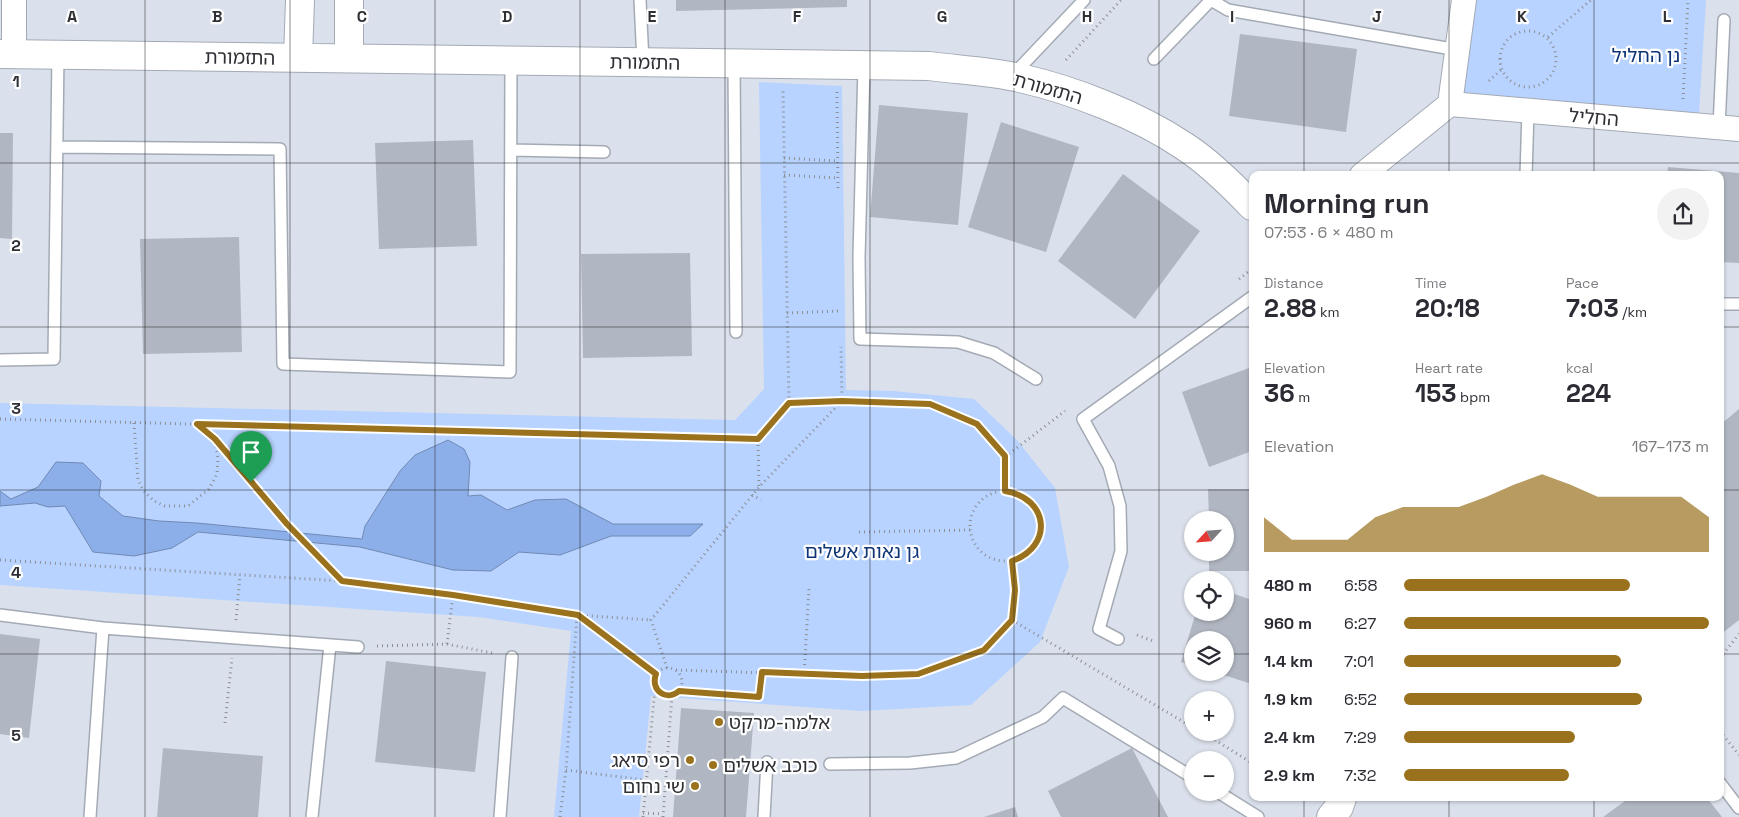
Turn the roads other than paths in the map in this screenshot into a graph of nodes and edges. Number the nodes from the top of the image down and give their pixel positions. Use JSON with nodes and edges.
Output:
{"nodes":[{"id":1,"x":14,"y":0,"type":"edge"},
{"id":2,"x":300,"y":0,"type":"edge"},
{"id":3,"x":349,"y":0,"type":"edge"},
{"id":4,"x":640,"y":0,"type":"edge"},
{"id":5,"x":1084,"y":0,"type":"edge"},
{"id":6,"x":1211,"y":0,"type":"edge"},
{"id":7,"x":1464,"y":0,"type":"edge"},
{"id":8,"x":1724,"y":20,"type":"dead end"},
{"id":9,"x":1458,"y":50,"type":"junction"},
{"id":10,"x":7,"y":54,"type":"edge"},
{"id":11,"x":58,"y":54,"type":"junction"},
{"id":12,"x":298,"y":58,"type":"junction"},
{"id":13,"x":349,"y":58,"type":"junction"},
{"id":14,"x":1154,"y":59,"type":"dead end"},
{"id":15,"x":511,"y":60,"type":"junction"},
{"id":16,"x":643,"y":62,"type":"junction"},
{"id":17,"x":734,"y":64,"type":"junction"},
{"id":18,"x":864,"y":66,"type":"junction"},
{"id":19,"x":1012,"y":76,"type":"junction"},
{"id":20,"x":1450,"y":104,"type":"junction"},
{"id":21,"x":1528,"y":111,"type":"junction"},
{"id":22,"x":1729,"y":128,"type":"edge"},
{"id":23,"x":57,"y":147,"type":"junction"},
{"id":24,"x":511,"y":150,"type":"junction"},
{"id":25,"x":604,"y":152,"type":"dead end"},
{"id":26,"x":1367,"y":171,"type":"edge"},
{"id":27,"x":1526,"y":171,"type":"edge"},
{"id":28,"x":1249,"y":203,"type":"edge"},
{"id":29,"x":1249,"y":299,"type":"edge"},
{"id":30,"x":1724,"y":304,"type":"edge"},
{"id":31,"x":1739,"y":304,"type":"edge"},
{"id":32,"x":736,"y":332,"type":"dead end"},
{"id":33,"x":0,"y":360,"type":"edge"},
{"id":34,"x":1036,"y":378,"type":"dead end"},
{"id":35,"x":0,"y":615,"type":"edge"},
{"id":36,"x":103,"y":628,"type":"junction"},
{"id":37,"x":1118,"y":638,"type":"dead end"},
{"id":38,"x":330,"y":645,"type":"junction"},
{"id":39,"x":358,"y":647,"type":"road end"},
{"id":40,"x":512,"y":657,"type":"road end"},
{"id":41,"x":767,"y":762,"type":"dead end"},
{"id":42,"x":830,"y":764,"type":"dead end"},
{"id":43,"x":1184,"y":772,"type":"edge"},
{"id":44,"x":1724,"y":788,"type":"edge"},
{"id":45,"x":1232,"y":801,"type":"edge"},
{"id":46,"x":1739,"y":808,"type":"edge"},
{"id":47,"x":90,"y":817,"type":"edge"},
{"id":48,"x":312,"y":817,"type":"edge"},
{"id":49,"x":500,"y":817,"type":"edge"},
{"id":50,"x":764,"y":817,"type":"edge"},
{"id":51,"x":1258,"y":817,"type":"edge"}],
"edges":[{"from":1,"to":10,"type":"street"},
{"from":2,"to":12,"type":"street"},
{"from":3,"to":13,"type":"street"},
{"from":4,"to":16,"type":"lane"},
{"from":5,"to":19,"type":"lane"},
{"from":6,"to":9,"type":"lane"},
{"from":6,"to":14,"type":"lane"},
{"from":7,"to":9,"type":"street"},
{"from":8,"to":22,"type":"lane"},
{"from":9,"to":20,"type":"street"},
{"from":10,"to":11,"type":"street","name":"התזמורת"},
{"from":11,"to":12,"type":"street","name":"התזמורת"},
{"from":11,"to":23,"type":"lane"},
{"from":12,"to":13,"type":"street","name":"התזמורת"},
{"from":13,"to":15,"type":"street","name":"התזמורת"},
{"from":15,"to":16,"type":"street","name":"התזמורת"},
{"from":15,"to":24,"type":"lane"},
{"from":16,"to":17,"type":"street","name":"התזמורת"},
{"from":17,"to":18,"type":"street","name":"התזמורת"},
{"from":17,"to":32,"type":"lane"},
{"from":18,"to":19,"type":"street","name":"התזמורת"},
{"from":18,"to":34,"type":"lane"},
{"from":19,"to":28,"type":"street","name":"התזמורת"},
{"from":20,"to":21,"type":"street","name":"החליל"},
{"from":20,"to":26,"type":"street"},
{"from":21,"to":22,"type":"street","name":"החליל"},
{"from":21,"to":27,"type":"lane"},
{"from":23,"to":24,"type":"lane"},
{"from":23,"to":33,"type":"lane"},
{"from":24,"to":25,"type":"lane"},
{"from":29,"to":37,"type":"lane"},
{"from":30,"to":31,"type":"lane"},
{"from":35,"to":36,"type":"lane"},
{"from":36,"to":38,"type":"lane"},
{"from":36,"to":47,"type":"lane"},
{"from":38,"to":39,"type":"lane"},
{"from":38,"to":48,"type":"lane"},
{"from":40,"to":49,"type":"lane"},
{"from":41,"to":50,"type":"lane"},
{"from":42,"to":43,"type":"lane"},
{"from":44,"to":46,"type":"lane"},
{"from":45,"to":51,"type":"lane"}]}
